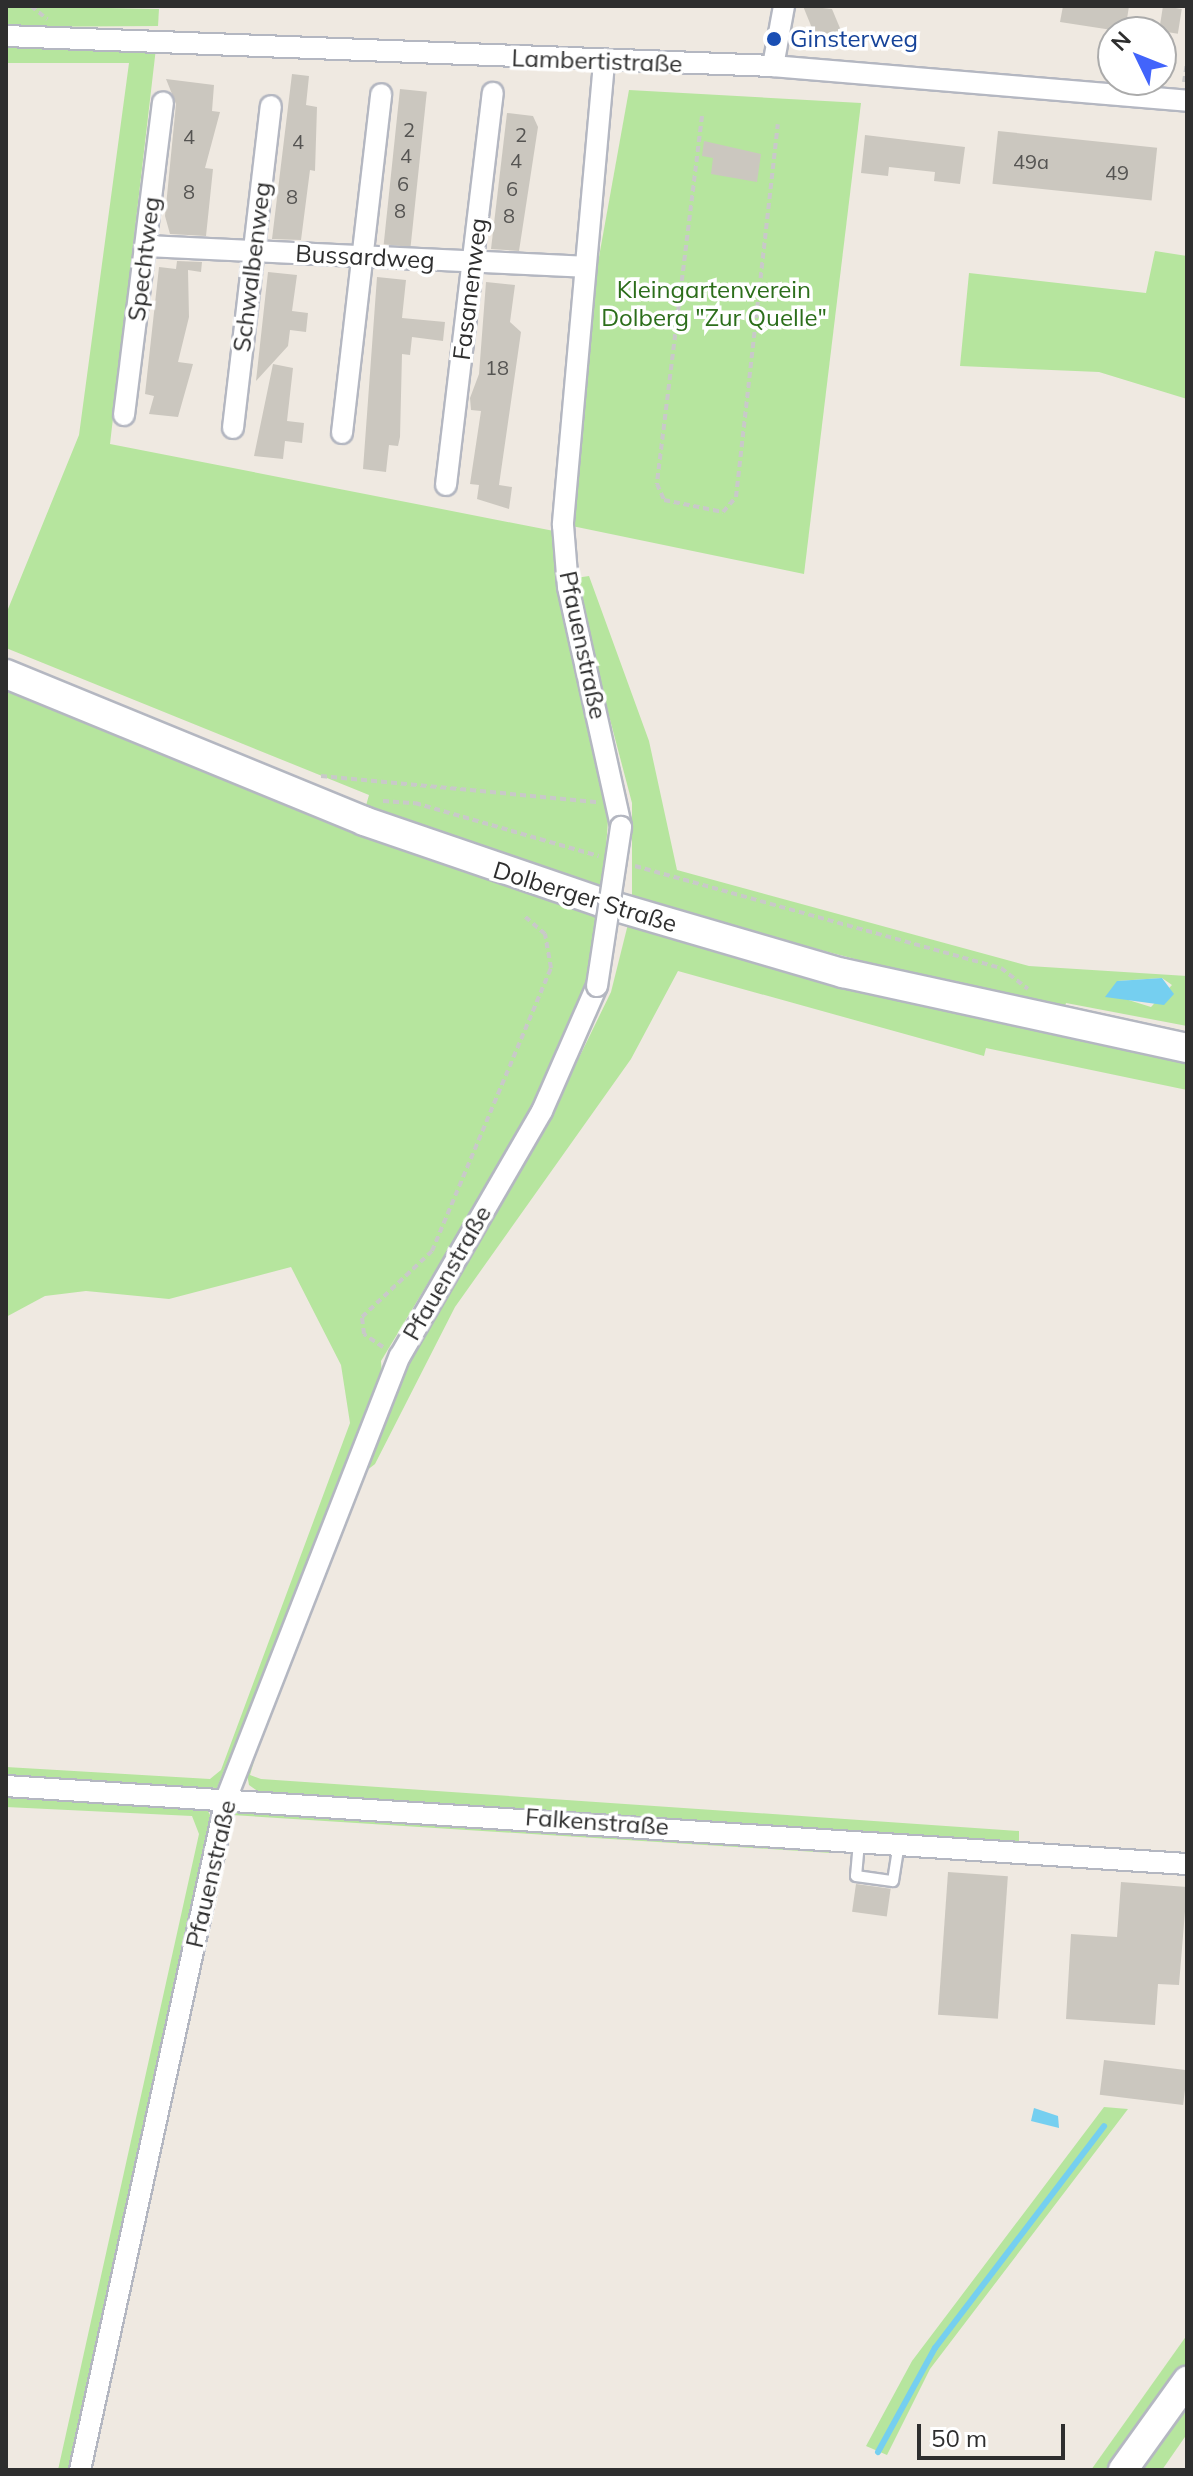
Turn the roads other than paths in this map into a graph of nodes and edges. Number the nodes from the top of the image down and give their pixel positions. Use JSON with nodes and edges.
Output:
{"nodes":[{"id":1,"x":784,"y":6,"type":"edge"},
{"id":2,"x":6,"y":36,"type":"edge"},
{"id":3,"x":604,"y":63,"type":"junction"},
{"id":4,"x":773,"y":66,"type":"junction"},
{"id":5,"x":493,"y":93,"type":"dead end"},
{"id":6,"x":381,"y":94,"type":"dead end"},
{"id":7,"x":1187,"y":101,"type":"edge"},
{"id":8,"x":163,"y":102,"type":"dead end"},
{"id":9,"x":271,"y":106,"type":"dead end"},
{"id":10,"x":146,"y":246,"type":"junction"},
{"id":11,"x":254,"y":251,"type":"junction"},
{"id":12,"x":363,"y":257,"type":"junction"},
{"id":13,"x":473,"y":262,"type":"junction"},
{"id":14,"x":584,"y":267,"type":"junction"},
{"id":15,"x":124,"y":415,"type":"dead end"},
{"id":16,"x":233,"y":428,"type":"dead end"},
{"id":17,"x":342,"y":433,"type":"dead end"},
{"id":18,"x":446,"y":485,"type":"dead end"},
{"id":19,"x":6,"y":674,"type":"edge"},
{"id":20,"x":1187,"y":1048,"type":"edge"},
{"id":21,"x":6,"y":1786,"type":"edge"},
{"id":22,"x":226,"y":1799,"type":"junction"},
{"id":23,"x":859,"y":1840,"type":"junction"},
{"id":24,"x":899,"y":1843,"type":"junction"},
{"id":25,"x":1187,"y":1864,"type":"edge"},
{"id":26,"x":1187,"y":2381,"type":"edge"},
{"id":27,"x":80,"y":2470,"type":"edge"},
{"id":28,"x":1123,"y":2470,"type":"edge"}],
"edges":[{"from":1,"to":4,"type":"street"},
{"from":2,"to":3,"type":"street","name":"Lambertistraße"},
{"from":3,"to":4,"type":"street","name":"Lambertistraße"},
{"from":3,"to":14,"type":"street","name":"Pfauenstraße"},
{"from":4,"to":7,"type":"street","name":"Lambertistraße"},
{"from":5,"to":13,"type":"street","name":"Fasanenweg"},
{"from":6,"to":12,"type":"street"},
{"from":8,"to":10,"type":"street","name":"Spechtweg"},
{"from":9,"to":11,"type":"street","name":"Schwalbenweg"},
{"from":10,"to":11,"type":"street","name":"Bussardweg"},
{"from":10,"to":15,"type":"street","name":"Spechtweg"},
{"from":11,"to":12,"type":"street","name":"Bussardweg"},
{"from":11,"to":16,"type":"street","name":"Schwalbenweg"},
{"from":12,"to":13,"type":"street","name":"Bussardweg"},
{"from":12,"to":17,"type":"street"},
{"from":13,"to":14,"type":"street","name":"Bussardweg"},
{"from":13,"to":18,"type":"street","name":"Fasanenweg"},
{"from":14,"to":22,"type":"street","name":"Pfauenstraße","bridge":true},
{"from":19,"to":20,"type":"main road","name":"Dolberger Straße"},
{"from":21,"to":22,"type":"street","name":"Falkenstraße"},
{"from":22,"to":23,"type":"street","name":"Falkenstraße"},
{"from":22,"to":27,"type":"street","name":"Pfauenstraße"},
{"from":23,"to":24,"type":"street","name":"Falkenstraße"},
{"from":23,"to":24,"type":"lane"},
{"from":24,"to":25,"type":"street","name":"Falkenstraße"},
{"from":26,"to":28,"type":"main road"}]}
